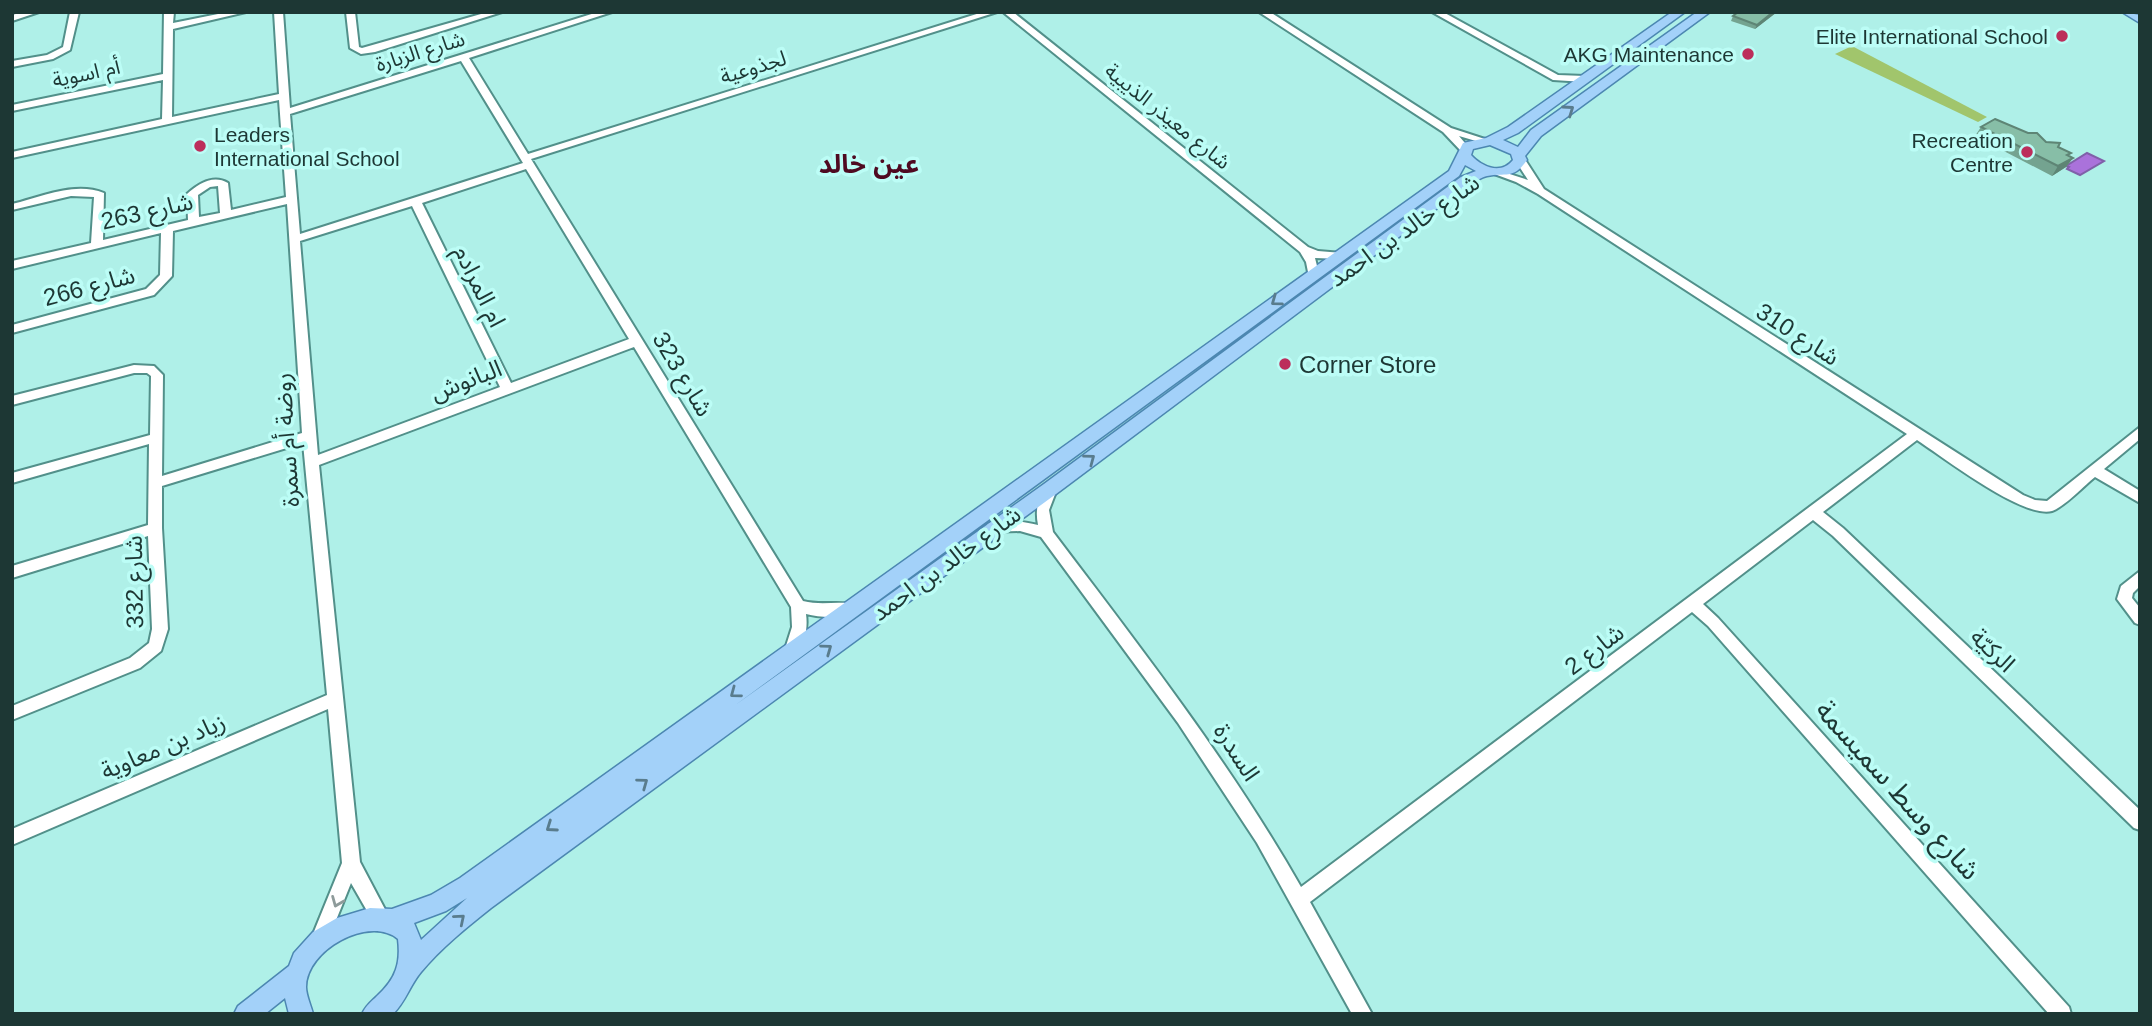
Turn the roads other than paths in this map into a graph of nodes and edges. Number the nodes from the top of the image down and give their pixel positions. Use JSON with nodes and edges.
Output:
{"nodes":[{"id":1,"x":35,"y":12,"type":"edge"},
{"id":2,"x":75,"y":12,"type":"edge"},
{"id":3,"x":169,"y":12,"type":"edge"},
{"id":4,"x":242,"y":12,"type":"edge"},
{"id":5,"x":278,"y":12,"type":"edge"},
{"id":6,"x":350,"y":12,"type":"edge"},
{"id":7,"x":498,"y":12,"type":"edge"},
{"id":8,"x":993,"y":12,"type":"edge"},
{"id":9,"x":1007,"y":12,"type":"edge"},
{"id":10,"x":1263,"y":12,"type":"edge"},
{"id":11,"x":1436,"y":12,"type":"edge"},
{"id":12,"x":1680,"y":12,"type":"edge"},
{"id":13,"x":1705,"y":12,"type":"edge"},
{"id":14,"x":2127,"y":12,"type":"edge"},
{"id":15,"x":602,"y":13,"type":"edge"},
{"id":16,"x":12,"y":18,"type":"edge"},
{"id":17,"x":2140,"y":20,"type":"edge"},
{"id":18,"x":169,"y":27,"type":"junction"},
{"id":19,"x":464,"y":58,"type":"junction"},
{"id":20,"x":12,"y":64,"type":"edge"},
{"id":21,"x":167,"y":76,"type":"junction"},
{"id":22,"x":1556,"y":78,"type":"junction"},
{"id":23,"x":1585,"y":79,"type":"junction"},
{"id":24,"x":1562,"y":95,"type":"junction"},
{"id":25,"x":283,"y":96,"type":"junction"},
{"id":26,"x":12,"y":108,"type":"edge"},
{"id":27,"x":284,"y":113,"type":"junction"},
{"id":28,"x":167,"y":121,"type":"junction"},
{"id":29,"x":1447,"y":130,"type":"junction"},
{"id":30,"x":1488,"y":141,"type":"junction"},
{"id":31,"x":1465,"y":152,"type":"junction"},
{"id":32,"x":12,"y":155,"type":"edge"},
{"id":33,"x":1519,"y":157,"type":"junction"},
{"id":34,"x":527,"y":162,"type":"junction"},
{"id":35,"x":1491,"y":172,"type":"junction"},
{"id":36,"x":1542,"y":192,"type":"junction"},
{"id":37,"x":292,"y":199,"type":"junction"},
{"id":38,"x":416,"y":202,"type":"junction"},
{"id":39,"x":12,"y":207,"type":"edge"},
{"id":40,"x":226,"y":214,"type":"junction"},
{"id":41,"x":194,"y":222,"type":"junction"},
{"id":42,"x":167,"y":228,"type":"junction"},
{"id":43,"x":296,"y":239,"type":"junction"},
{"id":44,"x":97,"y":244,"type":"junction"},
{"id":45,"x":1304,"y":250,"type":"junction"},
{"id":46,"x":1338,"y":256,"type":"junction"},
{"id":47,"x":12,"y":265,"type":"edge"},
{"id":48,"x":1313,"y":274,"type":"junction"},
{"id":49,"x":12,"y":329,"type":"edge"},
{"id":50,"x":637,"y":341,"type":"junction"},
{"id":51,"x":507,"y":389,"type":"junction"},
{"id":52,"x":12,"y":401,"type":"edge"},
{"id":53,"x":2140,"y":432,"type":"edge"},
{"id":54,"x":1915,"y":435,"type":"junction"},
{"id":55,"x":309,"y":436,"type":"junction"},
{"id":56,"x":155,"y":438,"type":"junction"},
{"id":57,"x":311,"y":463,"type":"junction"},
{"id":58,"x":2095,"y":470,"type":"junction"},
{"id":59,"x":12,"y":478,"type":"edge"},
{"id":60,"x":156,"y":483,"type":"junction"},
{"id":61,"x":1050,"y":489,"type":"junction"},
{"id":62,"x":2140,"y":498,"type":"edge"},
{"id":63,"x":1813,"y":512,"type":"junction"},
{"id":64,"x":155,"y":528,"type":"junction"},
{"id":65,"x":992,"y":529,"type":"junction"},
{"id":66,"x":1046,"y":533,"type":"junction"},
{"id":67,"x":12,"y":572,"type":"edge"},
{"id":68,"x":2140,"y":577,"type":"edge"},
{"id":69,"x":1692,"y":603,"type":"junction"},
{"id":70,"x":798,"y":606,"type":"junction"},
{"id":71,"x":851,"y":609,"type":"junction"},
{"id":72,"x":2140,"y":618,"type":"edge"},
{"id":73,"x":793,"y":649,"type":"junction"},
{"id":74,"x":333,"y":699,"type":"junction"},
{"id":75,"x":12,"y":713,"type":"edge"},
{"id":76,"x":2140,"y":822,"type":"edge"},
{"id":77,"x":12,"y":837,"type":"edge"},
{"id":78,"x":351,"y":863,"type":"junction"},
{"id":79,"x":1300,"y":899,"type":"junction"},
{"id":80,"x":387,"y":918,"type":"junction"},
{"id":81,"x":319,"y":941,"type":"junction"},
{"id":82,"x":297,"y":974,"type":"junction"},
{"id":83,"x":406,"y":976,"type":"junction"},
{"id":84,"x":246,"y":1014,"type":"edge"},
{"id":85,"x":301,"y":1014,"type":"edge"},
{"id":86,"x":374,"y":1014,"type":"edge"},
{"id":87,"x":392,"y":1014,"type":"edge"},
{"id":88,"x":1363,"y":1014,"type":"edge"},
{"id":89,"x":2062,"y":1014,"type":"edge"}],
"edges":[{"from":1,"to":16,"type":"street"},
{"from":2,"to":20,"type":"street"},
{"from":3,"to":18,"type":"street"},
{"from":4,"to":18,"type":"street"},
{"from":5,"to":25,"type":"street","name":"روضة أم سمرة"},
{"from":6,"to":7,"type":"street"},
{"from":8,"to":34,"type":"street","name":"لجذوعية"},
{"from":9,"to":45,"type":"street","name":"شارع معيذر الذيبية"},
{"from":10,"to":29,"type":"street"},
{"from":11,"to":22,"type":"street"},
{"from":12,"to":23,"type":"main road","name":"شارع خالد بن احمد"},
{"from":33,"to":13,"type":"main road","one_way":true},
{"from":14,"to":17,"type":"main road"},
{"from":15,"to":19,"type":"street","name":"شارع الزبارة"},
{"from":18,"to":21,"type":"street"},
{"from":19,"to":27,"type":"street","name":"شارع الزبارة"},
{"from":19,"to":34,"type":"street","name":"شارع 323"},
{"from":21,"to":26,"type":"street","name":"أم اسوية"},
{"from":21,"to":28,"type":"street"},
{"from":22,"to":23,"type":"street"},
{"from":22,"to":24,"type":"street"},
{"from":23,"to":24,"type":"main road","name":"شارع خالد بن احمد"},
{"from":24,"to":30,"type":"main road","name":"شارع خالد بن احمد"},
{"from":25,"to":27,"type":"street","name":"روضة أم سمرة"},
{"from":25,"to":28,"type":"street"},
{"from":27,"to":37,"type":"street","name":"روضة أم سمرة"},
{"from":28,"to":32,"type":"street"},
{"from":29,"to":30,"type":"street"},
{"from":29,"to":31,"type":"street"},
{"from":30,"to":31,"type":"main road","name":"شارع خالد بن احمد"},
{"from":30,"to":33,"type":"main road"},
{"from":31,"to":35,"type":"main road"},
{"from":31,"to":46,"type":"main road","name":"شارع خالد بن احمد"},
{"from":33,"to":35,"type":"main road","name":"شارع خالد بن احمد"},
{"from":33,"to":36,"type":"street","name":"شارع 310"},
{"from":34,"to":38,"type":"street"},
{"from":34,"to":50,"type":"street","name":"شارع 323"},
{"from":35,"to":36,"type":"street","name":"شارع 310"},
{"from":61,"to":35,"type":"main road","name":"شارع خالد بن احمد","one_way":true},
{"from":36,"to":54,"type":"street","name":"شارع 310"},
{"from":37,"to":40,"type":"street","name":"شارع 263"},
{"from":37,"to":43,"type":"street","name":"روضة أم سمرة"},
{"from":38,"to":43,"type":"street"},
{"from":38,"to":51,"type":"street","name":"ام المرادم"},
{"from":39,"to":44,"type":"street"},
{"from":40,"to":41,"type":"street","name":"شارع 263"},
{"from":40,"to":41,"type":"street"},
{"from":41,"to":42,"type":"street","name":"شارع 263"},
{"from":42,"to":44,"type":"street","name":"شارع 263"},
{"from":42,"to":49,"type":"street","name":"شارع 266"},
{"from":43,"to":55,"type":"street","name":"روضة أم سمرة"},
{"from":44,"to":47,"type":"street","name":"شارع 263"},
{"from":45,"to":46,"type":"street","name":"شارع معيذر الذيبية"},
{"from":45,"to":48,"type":"street"},
{"from":46,"to":48,"type":"main road","name":"شارع خالد بن احمد"},
{"from":48,"to":71,"type":"main road","name":"شارع خالد بن احمد","one_way":true},
{"from":50,"to":51,"type":"street","name":"البانوش"},
{"from":50,"to":70,"type":"street","name":"شارع 323"},
{"from":51,"to":57,"type":"street","name":"البانوش"},
{"from":52,"to":56,"type":"street","name":"شارع 332"},
{"from":53,"to":58,"type":"street"},
{"from":54,"to":58,"type":"street","name":"شارع 310"},
{"from":54,"to":63,"type":"street","name":"شارع 2"},
{"from":55,"to":57,"type":"street","name":"روضة أم سمرة"},
{"from":55,"to":60,"type":"street"},
{"from":56,"to":59,"type":"street"},
{"from":56,"to":60,"type":"street","name":"شارع 332"},
{"from":57,"to":74,"type":"street","name":"روضة أم سمرة"},
{"from":58,"to":62,"type":"street"},
{"from":60,"to":64,"type":"street","name":"شارع 332"},
{"from":61,"to":65,"type":"main road","name":"شارع خالد بن احمد"},
{"from":61,"to":66,"type":"street"},
{"from":63,"to":69,"type":"street","name":"شارع 2"},
{"from":63,"to":76,"type":"street","name":"الركيّة"},
{"from":64,"to":67,"type":"street"},
{"from":64,"to":75,"type":"street","name":"شارع 332"},
{"from":65,"to":66,"type":"street"},
{"from":83,"to":65,"type":"main road","name":"شارع خالد بن احمد","one_way":true},
{"from":66,"to":79,"type":"street","name":"السدرة"},
{"from":68,"to":72,"type":"street"},
{"from":69,"to":79,"type":"street","name":"شارع 2"},
{"from":69,"to":89,"type":"street","name":"شارع وسط سميسمة"},
{"from":70,"to":71,"type":"street"},
{"from":70,"to":73,"type":"street"},
{"from":71,"to":73,"type":"main road","name":"شارع خالد بن احمد"},
{"from":73,"to":80,"type":"main road","name":"شارع خالد بن احمد","one_way":true},
{"from":74,"to":77,"type":"street","name":"زياد بن معاوية"},
{"from":74,"to":78,"type":"street","name":"روضة أم سمرة"},
{"from":78,"to":80,"type":"street","name":"روضة أم سمرة"},
{"from":78,"to":81,"type":"street","name":"روضة أم سمرة","one_way":true},
{"from":79,"to":88,"type":"street","name":"السدرة"},
{"from":80,"to":81,"type":"main road","name":"شارع خالد بن احمد"},
{"from":80,"to":83,"type":"main road"},
{"from":81,"to":82,"type":"main road"},
{"from":82,"to":84,"type":"main road"},
{"from":82,"to":85,"type":"main road"},
{"from":83,"to":86,"type":"main road","name":"شارع خالد بن احمد"},
{"from":83,"to":87,"type":"street"}]}
